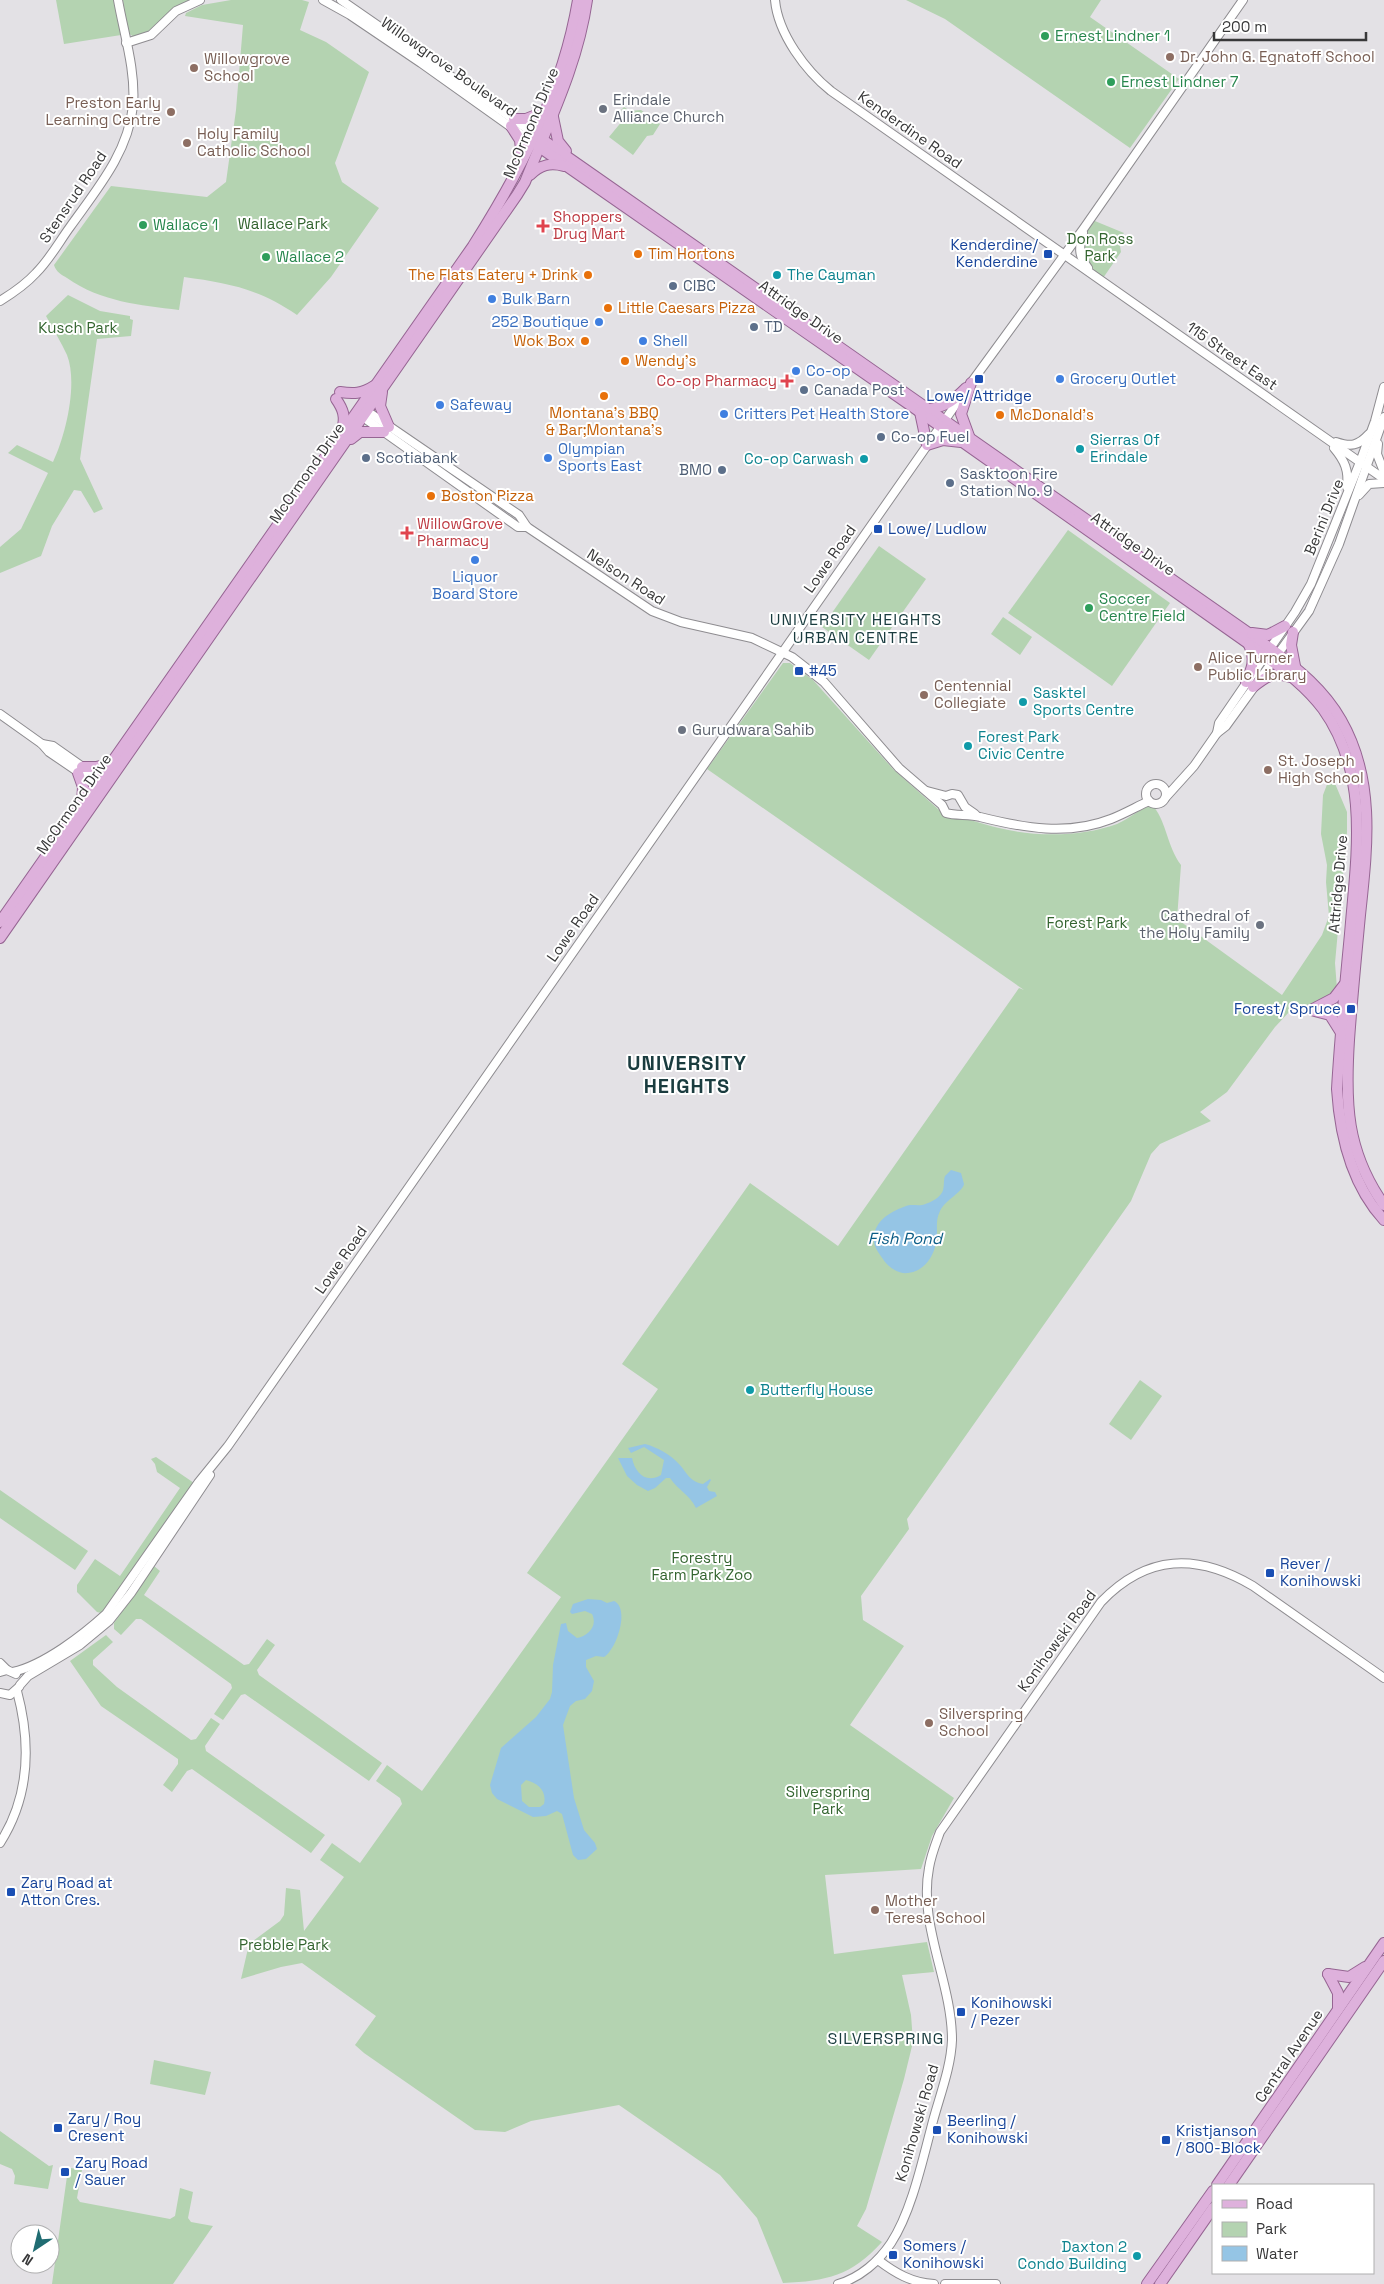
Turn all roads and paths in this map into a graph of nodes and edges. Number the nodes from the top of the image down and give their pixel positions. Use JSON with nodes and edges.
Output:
{"nodes":[{"id":1,"x":118,"y":0,"type":"edge"},
{"id":2,"x":200,"y":0,"type":"edge"},
{"id":3,"x":323,"y":0,"type":"edge"},
{"id":4,"x":341,"y":0,"type":"edge"},
{"id":5,"x":578,"y":0,"type":"edge"},
{"id":6,"x":587,"y":0,"type":"edge"},
{"id":7,"x":775,"y":0,"type":"edge"},
{"id":8,"x":1243,"y":0,"type":"edge"},
{"id":9,"x":126,"y":43,"type":"junction"},
{"id":10,"x":549,"y":114,"type":"junction"},
{"id":11,"x":513,"y":123,"type":"junction"},
{"id":12,"x":537,"y":141,"type":"junction"},
{"id":13,"x":568,"y":162,"type":"junction"},
{"id":14,"x":522,"y":163,"type":"junction"},
{"id":15,"x":525,"y":182,"type":"junction"},
{"id":16,"x":1084,"y":228,"type":"junction"},
{"id":17,"x":1064,"y":254,"type":"junction"},
{"id":18,"x":1096,"y":277,"type":"junction"},
{"id":19,"x":450,"y":278,"type":"junction"},
{"id":20,"x":449,"y":294,"type":"junction"},
{"id":21,"x":0,"y":301,"type":"edge"},
{"id":22,"x":971,"y":384,"type":"junction"},
{"id":23,"x":1384,"y":387,"type":"edge"},
{"id":24,"x":378,"y":388,"type":"junction"},
{"id":25,"x":925,"y":411,"type":"junction"},
{"id":26,"x":362,"y":412,"type":"junction"},
{"id":27,"x":1384,"y":418,"type":"edge"},
{"id":28,"x":943,"y":423,"type":"junction"},
{"id":29,"x":386,"y":429,"type":"junction"},
{"id":30,"x":1375,"y":434,"type":"junction"},
{"id":31,"x":966,"y":439,"type":"junction"},
{"id":32,"x":1327,"y":439,"type":"junction"},
{"id":33,"x":343,"y":440,"type":"junction"},
{"id":34,"x":927,"y":445,"type":"junction"},
{"id":35,"x":1363,"y":465,"type":"junction"},
{"id":36,"x":1384,"y":472,"type":"edge"},
{"id":37,"x":1384,"y":479,"type":"edge"},
{"id":38,"x":1384,"y":483,"type":"edge"},
{"id":39,"x":1345,"y":499,"type":"junction"},
{"id":40,"x":1354,"y":500,"type":"junction"},
{"id":41,"x":1289,"y":629,"type":"junction"},
{"id":42,"x":1248,"y":632,"type":"junction"},
{"id":43,"x":1249,"y":644,"type":"junction"},
{"id":44,"x":782,"y":651,"type":"junction"},
{"id":45,"x":1272,"y":655,"type":"junction"},
{"id":46,"x":1296,"y":666,"type":"junction"},
{"id":47,"x":1295,"y":679,"type":"junction"},
{"id":48,"x":1249,"y":685,"type":"junction"},
{"id":49,"x":0,"y":714,"type":"edge"},
{"id":50,"x":109,"y":764,"type":"junction"},
{"id":51,"x":80,"y":770,"type":"junction"},
{"id":52,"x":1184,"y":778,"type":"junction"},
{"id":53,"x":101,"y":784,"type":"junction"},
{"id":54,"x":1161,"y":786,"type":"junction"},
{"id":55,"x":927,"y":791,"type":"junction"},
{"id":56,"x":946,"y":796,"type":"junction"},
{"id":57,"x":1166,"y":797,"type":"junction"},
{"id":58,"x":1148,"y":799,"type":"junction"},
{"id":59,"x":962,"y":802,"type":"junction"},
{"id":60,"x":82,"y":803,"type":"junction"},
{"id":61,"x":942,"y":805,"type":"junction"},
{"id":62,"x":957,"y":813,"type":"junction"},
{"id":63,"x":979,"y":817,"type":"junction"},
{"id":64,"x":0,"y":922,"type":"edge"},
{"id":65,"x":0,"y":938,"type":"edge"},
{"id":66,"x":1345,"y":982,"type":"junction"},
{"id":67,"x":1341,"y":1032,"type":"junction"},
{"id":68,"x":1384,"y":1205,"type":"edge"},
{"id":69,"x":1384,"y":1220,"type":"edge"},
{"id":70,"x":228,"y":1446,"type":"junction"},
{"id":71,"x":0,"y":1663,"type":"edge"},
{"id":72,"x":7,"y":1671,"type":"edge"},
{"id":73,"x":1384,"y":1678,"type":"edge"},
{"id":74,"x":19,"y":1688,"type":"junction"},
{"id":75,"x":3,"y":1695,"type":"edge"},
{"id":76,"x":22,"y":1717,"type":"junction"},
{"id":77,"x":0,"y":1843,"type":"edge"},
{"id":78,"x":1384,"y":1943,"type":"edge"},
{"id":79,"x":1384,"y":1961,"type":"edge"},
{"id":80,"x":1371,"y":1962,"type":"junction"},
{"id":81,"x":1338,"y":2010,"type":"junction"},
{"id":82,"x":1218,"y":2184,"type":"edge"},
{"id":83,"x":1230,"y":2184,"type":"edge"},
{"id":84,"x":1212,"y":2193,"type":"edge"},
{"id":85,"x":1212,"y":2209,"type":"edge"},
{"id":86,"x":878,"y":2260,"type":"junction"},
{"id":87,"x":838,"y":2284,"type":"edge"},
{"id":88,"x":934,"y":2284,"type":"edge"},
{"id":89,"x":946,"y":2284,"type":"edge"},
{"id":90,"x":996,"y":2284,"type":"edge"},
{"id":91,"x":1148,"y":2284,"type":"edge"},
{"id":92,"x":1160,"y":2284,"type":"edge"}],
"edges":[{"from":1,"to":9,"type":"street","name":"Stensrud Road"},
{"from":2,"to":9,"type":"street"},
{"from":3,"to":11,"type":"street","name":"Willowgrove Boulevard"},
{"from":4,"to":11,"type":"street","name":"Willowgrove Boulevard"},
{"from":5,"to":10,"type":"main road","name":"McOrmond Drive"},
{"from":6,"to":10,"type":"main road","name":"McOrmond Drive"},
{"from":7,"to":17,"type":"street","name":"Kenderdine Road"},
{"from":8,"to":16,"type":"street"},
{"from":9,"to":21,"type":"street","name":"Stensrud Road"},
{"from":10,"to":11,"type":"main road"},
{"from":10,"to":12,"type":"main road","name":"McOrmond Drive"},
{"from":10,"to":13,"type":"main road"},
{"from":11,"to":12,"type":"street","name":"Willowgrove Boulevard"},
{"from":11,"to":14,"type":"main road"},
{"from":12,"to":13,"type":"main road","name":"Attridge Drive"},
{"from":12,"to":14,"type":"main road","name":"McOrmond Drive"},
{"from":12,"to":15,"type":"main road","name":"McOrmond Drive"},
{"from":13,"to":15,"type":"main road"},
{"from":13,"to":25,"type":"main road","name":"Attridge Drive"},
{"from":14,"to":19,"type":"main road","name":"McOrmond Drive"},
{"from":15,"to":20,"type":"main road","name":"McOrmond Drive"},
{"from":16,"to":17,"type":"street"},
{"from":16,"to":18,"type":"street"},
{"from":17,"to":18,"type":"street","name":"115 Street East"},
{"from":17,"to":22,"type":"street"},
{"from":18,"to":32,"type":"street","name":"115 Street East"},
{"from":19,"to":20,"type":"main road"},
{"from":19,"to":24,"type":"main road","name":"McOrmond Drive"},
{"from":20,"to":24,"type":"main road","name":"McOrmond Drive"},
{"from":22,"to":25,"type":"main road"},
{"from":22,"to":28,"type":"street"},
{"from":22,"to":31,"type":"main road"},
{"from":23,"to":30,"type":"street","name":"Berini Drive"},
{"from":24,"to":26,"type":"main road","name":"McOrmond Drive"},
{"from":24,"to":29,"type":"main road"},
{"from":24,"to":33,"type":"main road"},
{"from":25,"to":28,"type":"main road","name":"Attridge Drive"},
{"from":25,"to":34,"type":"main road"},
{"from":26,"to":29,"type":"street","name":"Nelson Road"},
{"from":26,"to":33,"type":"main road","name":"McOrmond Drive"},
{"from":27,"to":30,"type":"street","name":"Berini Drive"},
{"from":28,"to":31,"type":"main road","name":"Attridge Drive"},
{"from":28,"to":34,"type":"street","name":"Lowe Road"},
{"from":29,"to":33,"type":"main road"},
{"from":29,"to":44,"type":"street","name":"Nelson Road"},
{"from":30,"to":32,"type":"street"},
{"from":30,"to":35,"type":"street","name":"Berini Drive"},
{"from":30,"to":36,"type":"street"},
{"from":31,"to":34,"type":"main road"},
{"from":31,"to":42,"type":"main road","name":"Attridge Drive"},
{"from":31,"to":43,"type":"main road","name":"Attridge Drive"},
{"from":32,"to":35,"type":"street","name":"115 Street East"},
{"from":32,"to":39,"type":"street"},
{"from":33,"to":50,"type":"main road","name":"McOrmond Drive"},
{"from":33,"to":53,"type":"main road","name":"McOrmond Drive"},
{"from":34,"to":44,"type":"street","name":"Lowe Road"},
{"from":35,"to":37,"type":"street","name":"115 Street East"},
{"from":35,"to":39,"type":"street","name":"Berini Drive"},
{"from":35,"to":40,"type":"street","name":"Berini Drive"},
{"from":38,"to":40,"type":"street"},
{"from":39,"to":41,"type":"street","name":"Berini Drive"},
{"from":40,"to":41,"type":"street","name":"Berini Drive"},
{"from":41,"to":42,"type":"main road"},
{"from":41,"to":45,"type":"street","name":"Berini Drive"},
{"from":41,"to":46,"type":"main road"},
{"from":42,"to":45,"type":"main road","name":"Attridge Drive"},
{"from":43,"to":45,"type":"main road","name":"Attridge Drive"},
{"from":43,"to":48,"type":"main road"},
{"from":44,"to":55,"type":"street","name":"Nelson Road"},
{"from":44,"to":70,"type":"street","name":"Lowe Road"},
{"from":45,"to":46,"type":"main road","name":"Attridge Drive"},
{"from":45,"to":47,"type":"main road","name":"Attridge Drive"},
{"from":45,"to":48,"type":"street"},
{"from":46,"to":68,"type":"main road","name":"Attridge Drive"},
{"from":47,"to":48,"type":"main road"},
{"from":47,"to":66,"type":"main road","name":"Attridge Drive"},
{"from":48,"to":52,"type":"street"},
{"from":49,"to":51,"type":"street"},
{"from":50,"to":51,"type":"main road"},
{"from":50,"to":53,"type":"main road","name":"McOrmond Drive"},
{"from":51,"to":53,"type":"street"},
{"from":51,"to":60,"type":"main road"},
{"from":52,"to":54,"type":"street"},
{"from":52,"to":57,"type":"street"},
{"from":53,"to":60,"type":"main road","name":"McOrmond Drive"},
{"from":53,"to":65,"type":"main road","name":"McOrmond Drive"},
{"from":54,"to":57,"type":"street"},
{"from":54,"to":58,"type":"street"},
{"from":55,"to":56,"type":"street","name":"Nelson Road"},
{"from":55,"to":61,"type":"street","name":"Nelson Road"},
{"from":56,"to":59,"type":"street","name":"Nelson Road"},
{"from":56,"to":61,"type":"street"},
{"from":57,"to":58,"type":"street"},
{"from":58,"to":63,"type":"street","name":"Nelson Road"},
{"from":59,"to":62,"type":"street"},
{"from":59,"to":63,"type":"street","name":"Nelson Road"},
{"from":60,"to":64,"type":"main road","name":"McOrmond Drive"},
{"from":61,"to":62,"type":"street","name":"Nelson Road"},
{"from":62,"to":63,"type":"street","name":"Nelson Road"},
{"from":66,"to":67,"type":"main road","name":"Attridge Drive"},
{"from":66,"to":67,"type":"main road"},
{"from":67,"to":69,"type":"main road","name":"Attridge Drive"},
{"from":70,"to":72,"type":"street","name":"Lowe Road"},
{"from":70,"to":74,"type":"street","name":"Lowe Road"},
{"from":71,"to":72,"type":"street"},
{"from":72,"to":74,"type":"street"},
{"from":73,"to":86,"type":"street","name":"Konihowski Road"},
{"from":74,"to":75,"type":"street","name":"Lowe Road"},
{"from":74,"to":76,"type":"street"},
{"from":75,"to":76,"type":"street"},
{"from":76,"to":77,"type":"street"},
{"from":78,"to":80,"type":"main road","name":"Central Avenue"},
{"from":79,"to":83,"type":"main road","name":"Central Avenue"},
{"from":80,"to":81,"type":"main road","name":"Central Avenue"},
{"from":80,"to":81,"type":"main road"},
{"from":81,"to":82,"type":"main road","name":"Central Avenue"},
{"from":84,"to":91,"type":"main road"},
{"from":85,"to":92,"type":"main road"},
{"from":86,"to":87,"type":"street","name":"Konihowski Road"},
{"from":86,"to":88,"type":"street"},
{"from":89,"to":90,"type":"street"}]}
